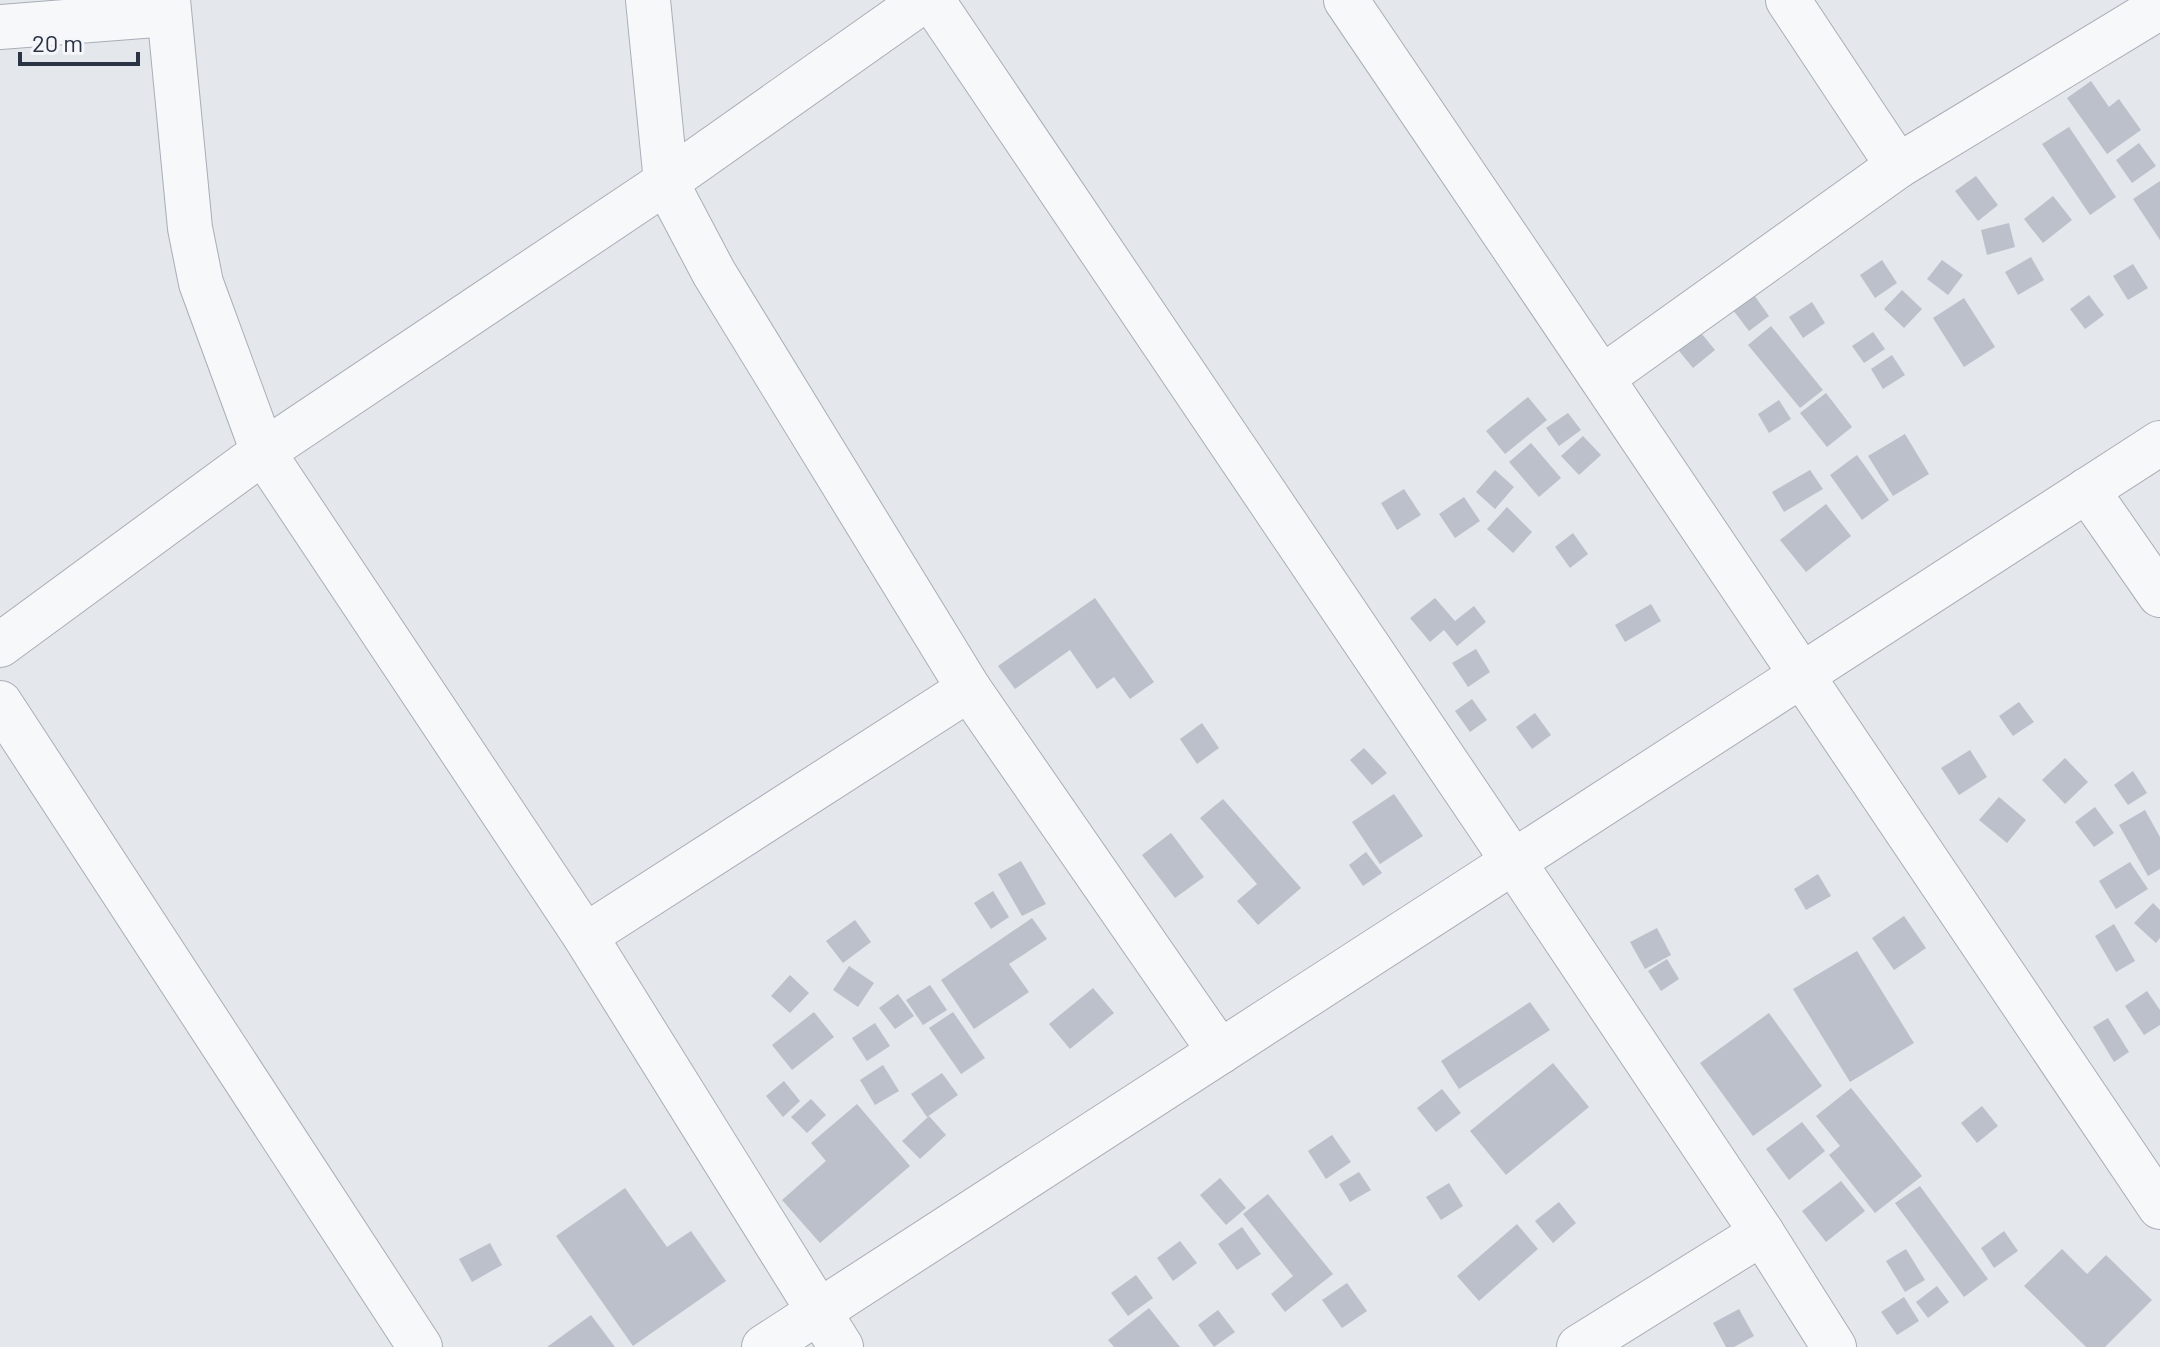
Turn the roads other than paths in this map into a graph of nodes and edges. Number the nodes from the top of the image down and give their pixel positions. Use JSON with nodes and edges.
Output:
{"nodes":[{"id":1,"x":648,"y":0,"type":"edge"},
{"id":2,"x":924,"y":0,"type":"edge"},
{"id":3,"x":932,"y":0,"type":"edge"},
{"id":4,"x":1346,"y":0,"type":"edge"},
{"id":5,"x":1788,"y":0,"type":"edge"},
{"id":6,"x":168,"y":7,"type":"edge"},
{"id":7,"x":2160,"y":7,"type":"edge"},
{"id":8,"x":0,"y":27,"type":"edge"},
{"id":9,"x":1898,"y":166,"type":"junction"},
{"id":10,"x":666,"y":182,"type":"junction"},
{"id":11,"x":1603,"y":377,"type":"junction"},
{"id":12,"x":2160,"y":443,"type":"edge"},
{"id":13,"x":263,"y":452,"type":"junction"},
{"id":14,"x":2087,"y":490,"type":"junction"},
{"id":15,"x":2160,"y":595,"type":"edge"},
{"id":16,"x":0,"y":645,"type":"edge"},
{"id":17,"x":1800,"y":676,"type":"junction"},
{"id":18,"x":969,"y":689,"type":"junction"},
{"id":19,"x":0,"y":703,"type":"edge"},
{"id":20,"x":1513,"y":861,"type":"junction"},
{"id":21,"x":585,"y":936,"type":"junction"},
{"id":22,"x":1220,"y":1052,"type":"junction"},
{"id":23,"x":2160,"y":1207,"type":"edge"},
{"id":24,"x":1762,"y":1233,"type":"junction"},
{"id":25,"x":830,"y":1329,"type":"edge"},
{"id":26,"x":420,"y":1347,"type":"edge"},
{"id":27,"x":764,"y":1347,"type":"edge"},
{"id":28,"x":1579,"y":1347,"type":"edge"},
{"id":29,"x":1834,"y":1347,"type":"edge"}],
"edges":[{"from":1,"to":10,"type":"street"},
{"from":2,"to":10,"type":"street"},
{"from":3,"to":20,"type":"street"},
{"from":4,"to":11,"type":"street"},
{"from":5,"to":9,"type":"street"},
{"from":6,"to":8,"type":"street"},
{"from":6,"to":13,"type":"street"},
{"from":7,"to":9,"type":"street"},
{"from":9,"to":11,"type":"street"},
{"from":10,"to":13,"type":"street"},
{"from":10,"to":18,"type":"street"},
{"from":11,"to":17,"type":"street"},
{"from":12,"to":14,"type":"street"},
{"from":13,"to":16,"type":"street"},
{"from":13,"to":21,"type":"street"},
{"from":14,"to":15,"type":"street"},
{"from":14,"to":17,"type":"street"},
{"from":17,"to":20,"type":"street"},
{"from":17,"to":23,"type":"street"},
{"from":18,"to":21,"type":"street"},
{"from":18,"to":22,"type":"street"},
{"from":19,"to":26,"type":"street"},
{"from":20,"to":22,"type":"street"},
{"from":20,"to":24,"type":"street"},
{"from":21,"to":25,"type":"street"},
{"from":22,"to":25,"type":"street"},
{"from":24,"to":28,"type":"street"},
{"from":24,"to":29,"type":"street"},
{"from":25,"to":27,"type":"street"}]}
